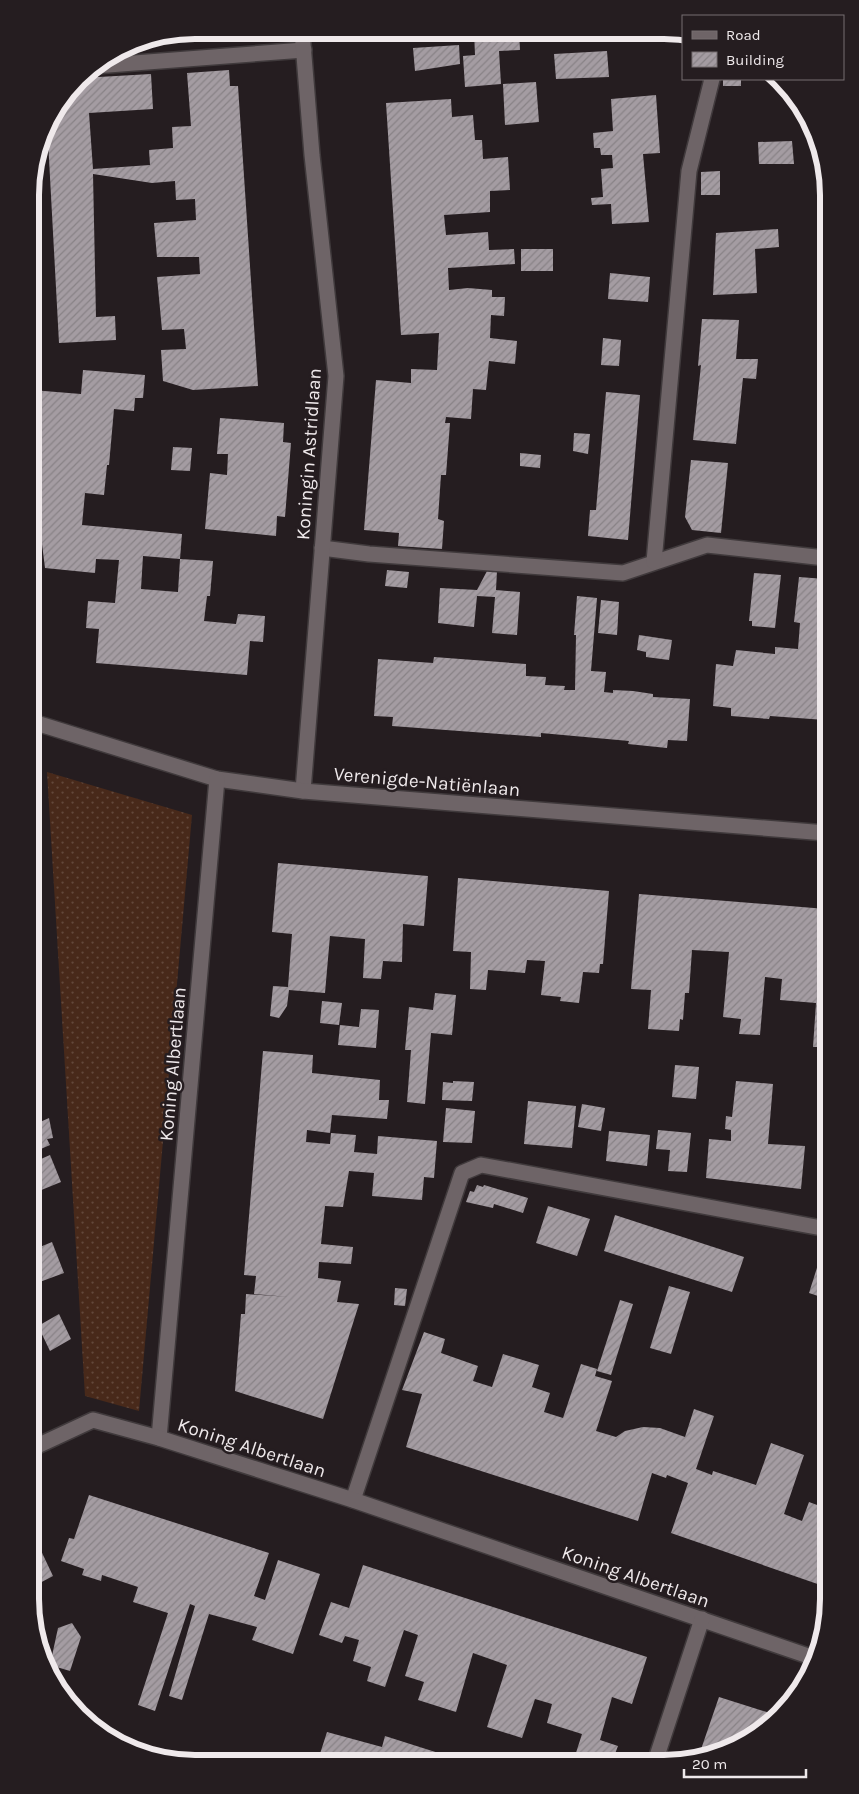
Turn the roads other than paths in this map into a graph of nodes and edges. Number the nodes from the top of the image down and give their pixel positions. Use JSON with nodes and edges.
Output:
{"nodes":[{"id":1,"x":303,"y":39,"type":"edge"},
{"id":2,"x":304,"y":50,"type":"junction"},
{"id":3,"x":108,"y":65,"type":"edge"},
{"id":4,"x":712,"y":80,"type":"edge"},
{"id":5,"x":322,"y":548,"type":"junction"},
{"id":6,"x":820,"y":557,"type":"edge"},
{"id":7,"x":654,"y":562,"type":"junction"},
{"id":8,"x":39,"y":724,"type":"edge"},
{"id":9,"x":217,"y":778,"type":"junction"},
{"id":10,"x":303,"y":791,"type":"junction"},
{"id":11,"x":820,"y":832,"type":"edge"},
{"id":12,"x":820,"y":1228,"type":"edge"},
{"id":13,"x":159,"y":1438,"type":"junction"},
{"id":14,"x":39,"y":1445,"type":"edge"},
{"id":15,"x":353,"y":1500,"type":"junction"},
{"id":16,"x":702,"y":1619,"type":"junction"},
{"id":17,"x":809,"y":1657,"type":"edge"},
{"id":18,"x":657,"y":1755,"type":"edge"}],
"edges":[{"from":1,"to":2,"type":"street","name":"Koningin Astridlaan"},
{"from":2,"to":3,"type":"street"},
{"from":2,"to":5,"type":"street","name":"Koningin Astridlaan"},
{"from":4,"to":7,"type":"street"},
{"from":5,"to":7,"type":"street"},
{"from":5,"to":10,"type":"street","name":"Koningin Astridlaan"},
{"from":6,"to":7,"type":"street"},
{"from":8,"to":9,"type":"street","name":"Verenigde-Natiënlaan"},
{"from":9,"to":10,"type":"street","name":"Verenigde-Natiënlaan"},
{"from":9,"to":13,"type":"street","name":"Koning Albertlaan"},
{"from":10,"to":11,"type":"street","name":"Verenigde-Natiënlaan"},
{"from":12,"to":15,"type":"street"},
{"from":13,"to":14,"type":"street"},
{"from":13,"to":15,"type":"street","name":"Koning Albertlaan"},
{"from":15,"to":16,"type":"street","name":"Koning Albertlaan"},
{"from":16,"to":17,"type":"street","name":"Koning Albertlaan"},
{"from":16,"to":18,"type":"street"}]}
